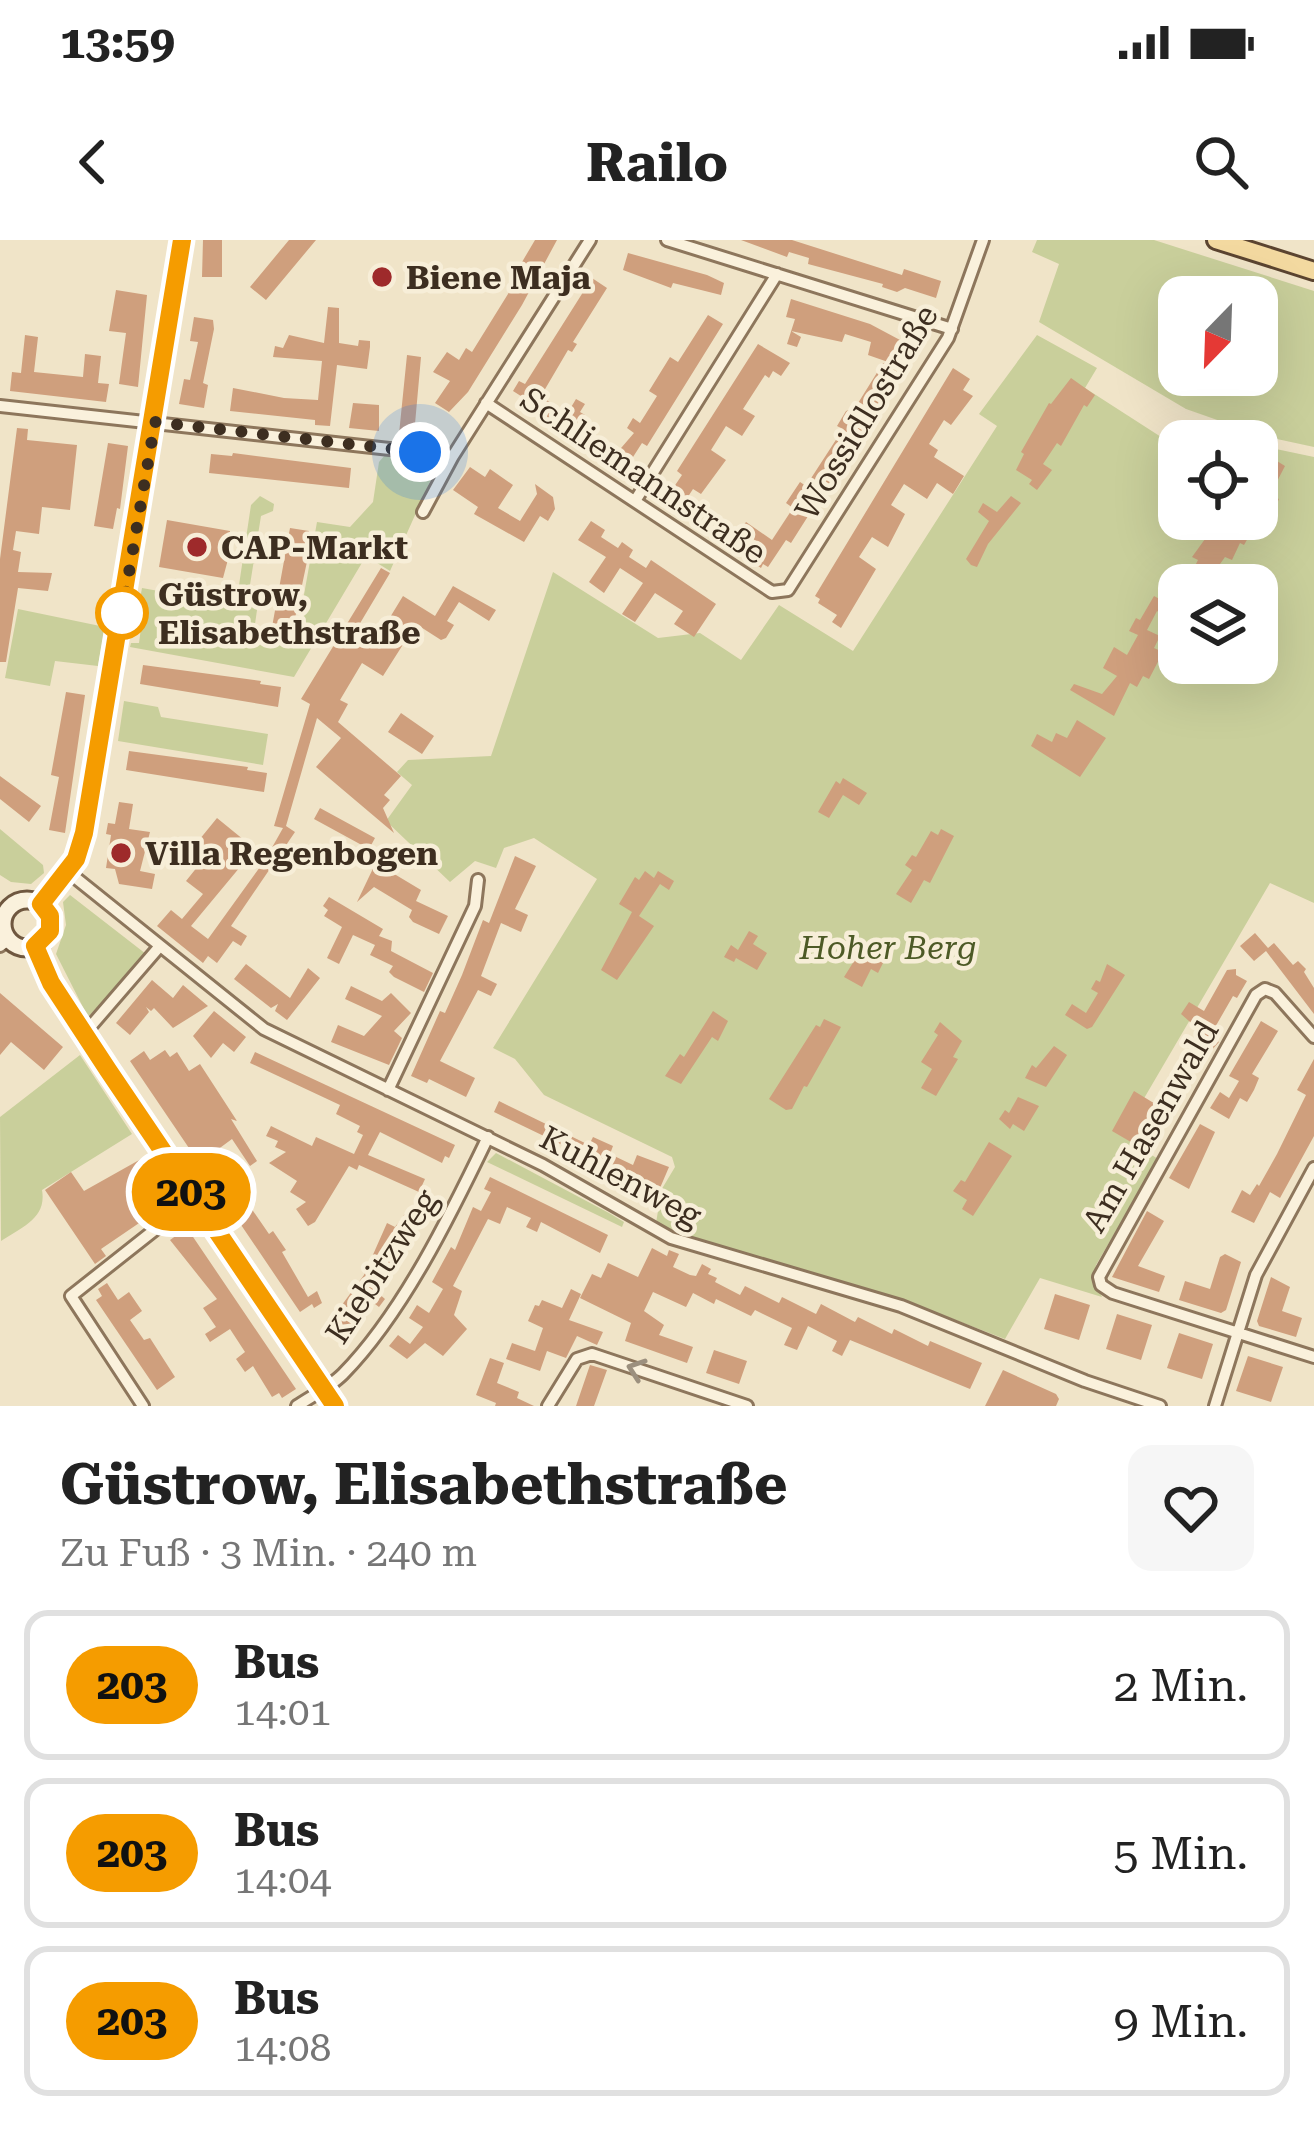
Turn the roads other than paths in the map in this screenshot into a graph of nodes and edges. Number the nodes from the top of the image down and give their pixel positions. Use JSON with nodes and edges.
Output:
{"nodes":[{"id":1,"x":182,"y":240,"type":"edge"},
{"id":2,"x":590,"y":240,"type":"edge"},
{"id":3,"x":668,"y":240,"type":"edge"},
{"id":4,"x":983,"y":240,"type":"edge"},
{"id":5,"x":1216,"y":240,"type":"edge"},
{"id":6,"x":1314,"y":271,"type":"edge"},
{"id":7,"x":777,"y":274,"type":"junction"},
{"id":8,"x":952,"y":329,"type":"junction"},
{"id":9,"x":486,"y":403,"type":"junction"},
{"id":10,"x":0,"y":406,"type":"edge"},
{"id":11,"x":155,"y":422,"type":"junction"},
{"id":12,"x":453,"y":456,"type":"junction"},
{"id":13,"x":635,"y":501,"type":"junction"},
{"id":14,"x":422,"y":512,"type":"dead end"},
{"id":15,"x":772,"y":592,"type":"joint"},
{"id":16,"x":67,"y":871,"type":"junction"},
{"id":17,"x":478,"y":880,"type":"dead end"},
{"id":18,"x":5,"y":901,"type":"edge"},
{"id":19,"x":41,"y":904,"type":"junction"},
{"id":20,"x":4,"y":943,"type":"edge"},
{"id":21,"x":35,"y":946,"type":"junction"},
{"id":22,"x":160,"y":946,"type":"junction"},
{"id":23,"x":84,"y":1034,"type":"junction"},
{"id":24,"x":1314,"y":1037,"type":"edge"},
{"id":25,"x":388,"y":1090,"type":"junction"},
{"id":26,"x":488,"y":1138,"type":"junction"},
{"id":27,"x":1314,"y":1168,"type":"edge"},
{"id":28,"x":195,"y":1198,"type":"junction"},
{"id":29,"x":1238,"y":1331,"type":"junction"},
{"id":30,"x":1314,"y":1357,"type":"edge"},
{"id":31,"x":323,"y":1388,"type":"junction"},
{"id":32,"x":143,"y":1406,"type":"edge"},
{"id":33,"x":297,"y":1406,"type":"edge"},
{"id":34,"x":335,"y":1406,"type":"edge"},
{"id":35,"x":548,"y":1406,"type":"edge"},
{"id":36,"x":747,"y":1406,"type":"edge"},
{"id":37,"x":1160,"y":1406,"type":"edge"},
{"id":38,"x":1215,"y":1406,"type":"edge"}],
"edges":[{"from":1,"to":11,"type":"street"},
{"from":2,"to":9,"type":"street"},
{"from":3,"to":7,"type":"street"},
{"from":4,"to":8,"type":"street","name":"Wossidlostraße"},
{"from":5,"to":6,"type":"main road"},
{"from":7,"to":8,"type":"street"},
{"from":7,"to":13,"type":"street"},
{"from":8,"to":15,"type":"street","name":"Wossidlostraße"},
{"from":9,"to":12,"type":"street"},
{"from":9,"to":13,"type":"street","name":"Schliemannstraße"},
{"from":10,"to":11,"type":"street"},
{"from":11,"to":12,"type":"street"},
{"from":11,"to":16,"type":"street"},
{"from":12,"to":14,"type":"street"},
{"from":13,"to":15,"type":"street","name":"Schliemannstraße"},
{"from":16,"to":19,"type":"street"},
{"from":16,"to":22,"type":"street","name":"Kuhlenweg"},
{"from":17,"to":25,"type":"street"},
{"from":18,"to":19,"type":"street"},
{"from":18,"to":20,"type":"street"},
{"from":19,"to":21,"type":"street"},
{"from":20,"to":21,"type":"street"},
{"from":21,"to":23,"type":"street"},
{"from":22,"to":23,"type":"street"},
{"from":22,"to":25,"type":"street","name":"Kuhlenweg"},
{"from":23,"to":28,"type":"street"},
{"from":24,"to":29,"type":"street","name":"Am Hasenwald"},
{"from":25,"to":26,"type":"street","name":"Kuhlenweg"},
{"from":26,"to":31,"type":"street","name":"Kiebitzweg"},
{"from":26,"to":37,"type":"street","name":"Kuhlenweg"},
{"from":27,"to":29,"type":"street"},
{"from":28,"to":31,"type":"street"},
{"from":28,"to":32,"type":"street"},
{"from":29,"to":30,"type":"street","name":"Am Hasenwald"},
{"from":29,"to":38,"type":"street"},
{"from":31,"to":33,"type":"street","name":"Kiebitzweg"},
{"from":31,"to":34,"type":"street"},
{"from":36,"to":35,"type":"street","one_way":true}]}
